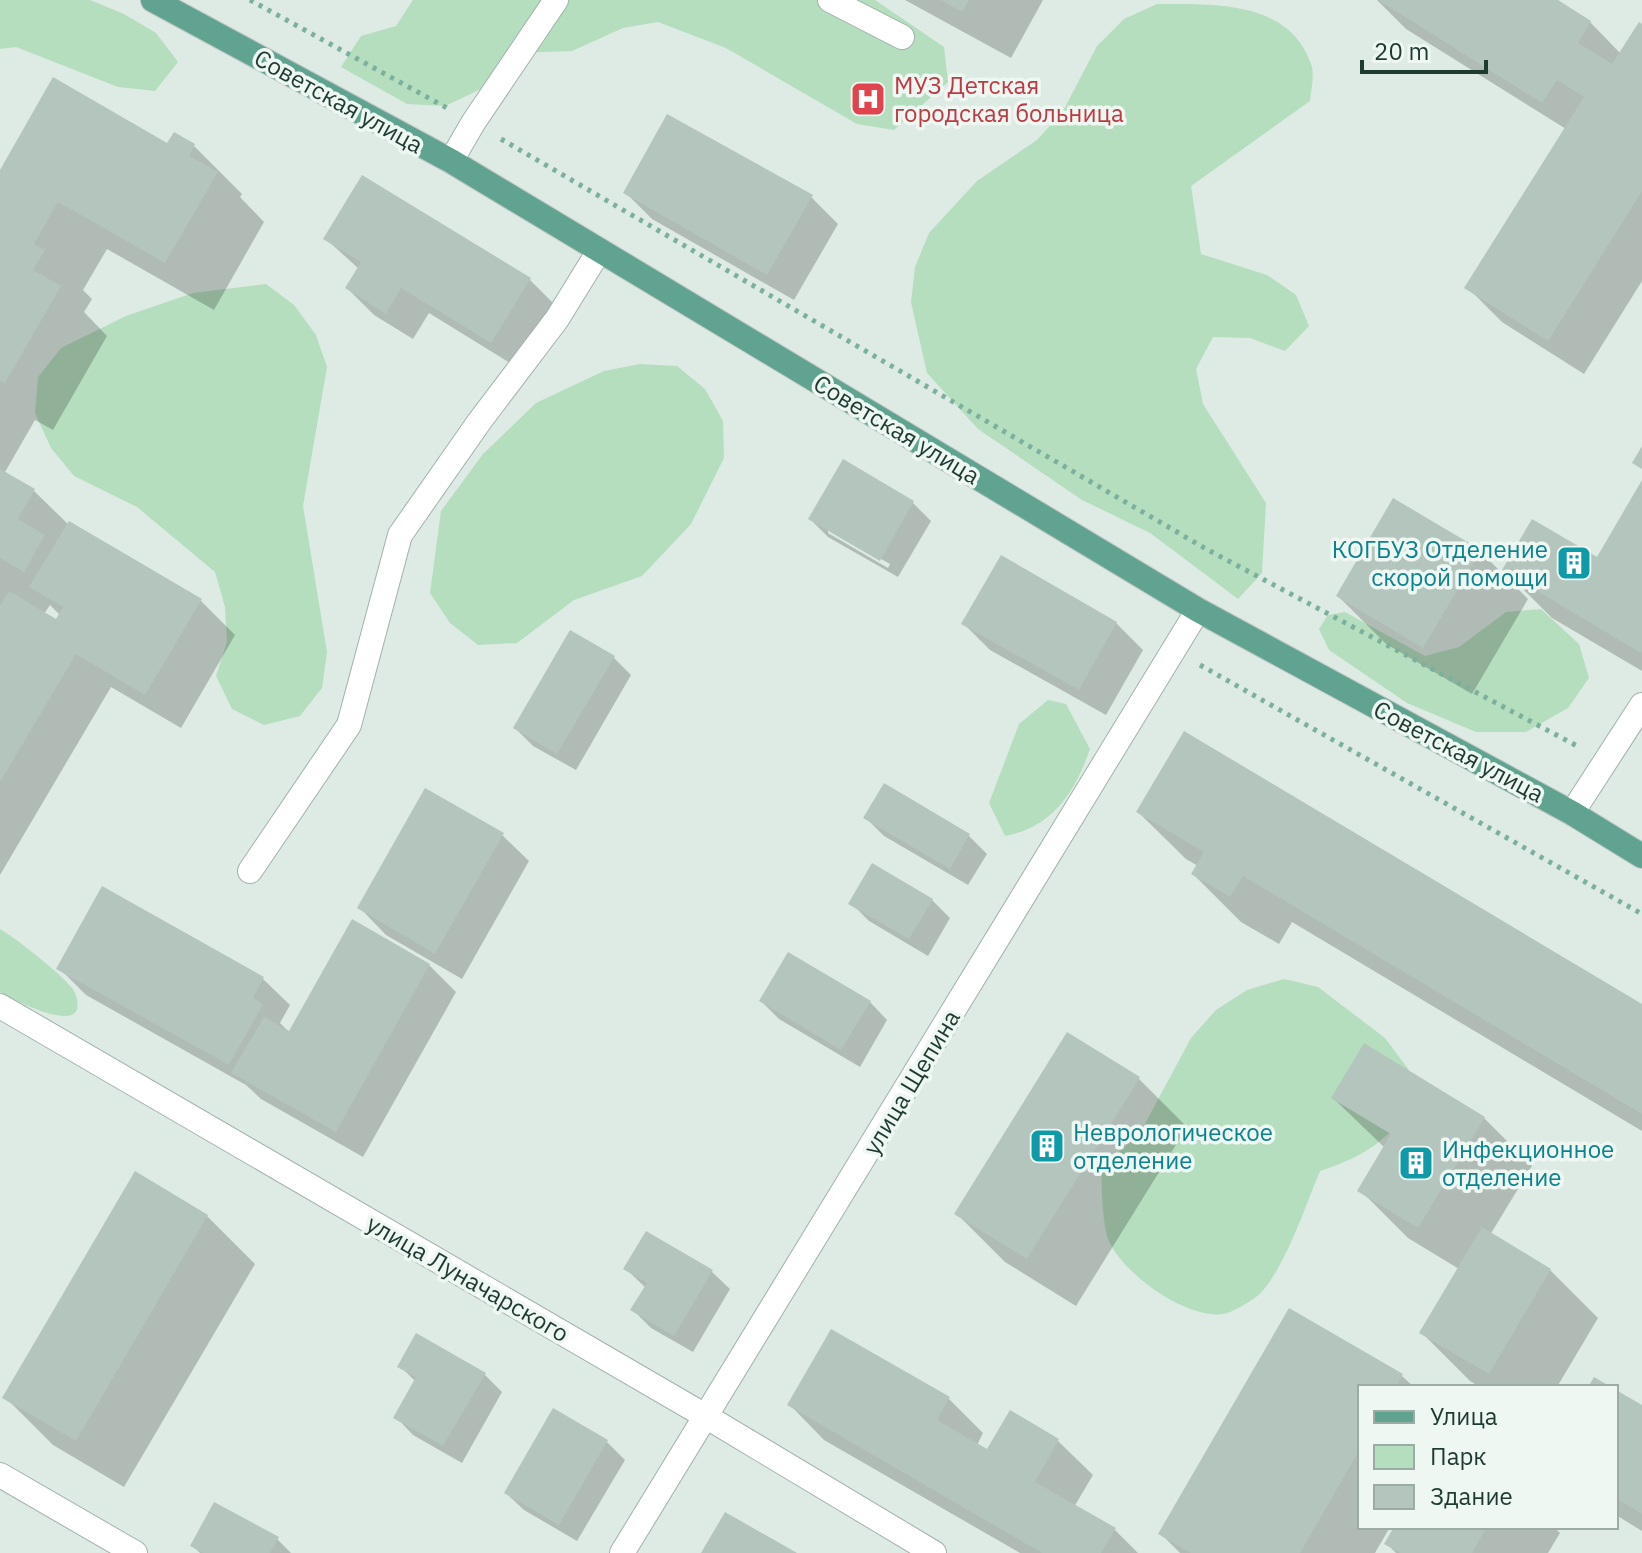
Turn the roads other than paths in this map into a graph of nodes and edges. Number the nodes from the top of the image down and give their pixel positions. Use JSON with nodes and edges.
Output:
{"nodes":[{"id":1,"x":153,"y":0,"type":"edge"},
{"id":2,"x":556,"y":0,"type":"edge"},
{"id":3,"x":830,"y":0,"type":"edge"},
{"id":4,"x":902,"y":37,"type":"dead end"},
{"id":5,"x":451,"y":161,"type":"junction"},
{"id":6,"x":599,"y":251,"type":"junction"},
{"id":7,"x":1198,"y":610,"type":"junction"},
{"id":8,"x":1642,"y":705,"type":"edge"},
{"id":9,"x":1572,"y":813,"type":"junction"},
{"id":10,"x":1642,"y":856,"type":"edge"},
{"id":11,"x":250,"y":871,"type":"dead end"},
{"id":12,"x":0,"y":1006,"type":"edge"},
{"id":13,"x":707,"y":1417,"type":"junction"},
{"id":14,"x":0,"y":1475,"type":"edge"},
{"id":15,"x":135,"y":1553,"type":"edge"},
{"id":16,"x":622,"y":1553,"type":"edge"},
{"id":17,"x":934,"y":1553,"type":"edge"}],
"edges":[{"from":1,"to":5,"type":"main road","name":"Советская улица"},
{"from":2,"to":5,"type":"street"},
{"from":3,"to":4,"type":"street"},
{"from":5,"to":6,"type":"main road","name":"Советская улица"},
{"from":6,"to":7,"type":"main road","name":"Советская улица"},
{"from":6,"to":11,"type":"street"},
{"from":7,"to":9,"type":"main road","name":"Советская улица"},
{"from":7,"to":13,"type":"street","name":"улица Щепина"},
{"from":8,"to":9,"type":"street"},
{"from":9,"to":10,"type":"main road","name":"Советская улица"},
{"from":12,"to":13,"type":"street","name":"улица Луначарского"},
{"from":13,"to":16,"type":"street","name":"улица Щепина"},
{"from":13,"to":17,"type":"street","name":"улица Луначарского"},
{"from":14,"to":15,"type":"street"}]}
